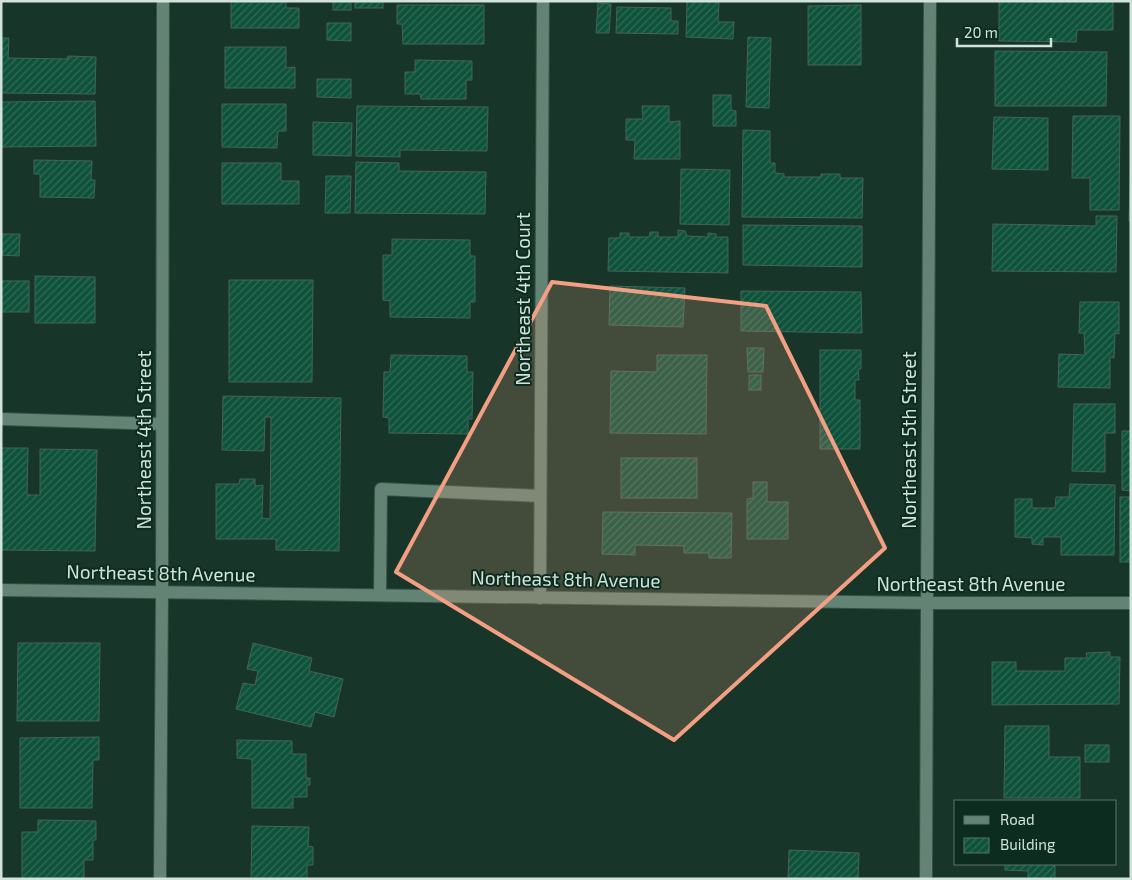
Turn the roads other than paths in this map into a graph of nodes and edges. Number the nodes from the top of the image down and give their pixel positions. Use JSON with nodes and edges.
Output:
{"nodes":[{"id":1,"x":163,"y":1,"type":"edge"},
{"id":2,"x":543,"y":1,"type":"edge"},
{"id":3,"x":930,"y":1,"type":"edge"},
{"id":4,"x":1,"y":419,"type":"edge"},
{"id":5,"x":162,"y":424,"type":"junction"},
{"id":6,"x":540,"y":496,"type":"junction"},
{"id":7,"x":1,"y":590,"type":"edge"},
{"id":8,"x":162,"y":592,"type":"junction"},
{"id":9,"x":380,"y":595,"type":"junction"},
{"id":10,"x":540,"y":598,"type":"junction"},
{"id":11,"x":927,"y":603,"type":"junction"},
{"id":12,"x":1131,"y":604,"type":"edge"},
{"id":13,"x":160,"y":879,"type":"edge"},
{"id":14,"x":926,"y":879,"type":"edge"}],
"edges":[{"from":1,"to":5,"type":"street","name":"Northeast 4th Street"},
{"from":2,"to":6,"type":"street","name":"Northeast 4th Court"},
{"from":3,"to":11,"type":"street","name":"Northeast 5th Street"},
{"from":4,"to":5,"type":"street"},
{"from":5,"to":8,"type":"street","name":"Northeast 4th Street"},
{"from":6,"to":9,"type":"street"},
{"from":6,"to":10,"type":"street","name":"Northeast 4th Court"},
{"from":7,"to":8,"type":"street","name":"Northeast 8th Avenue"},
{"from":8,"to":9,"type":"street","name":"Northeast 8th Avenue"},
{"from":8,"to":13,"type":"street","name":"Northeast 4th Street"},
{"from":9,"to":10,"type":"street","name":"Northeast 8th Avenue"},
{"from":10,"to":11,"type":"street","name":"Northeast 8th Avenue"},
{"from":11,"to":12,"type":"street","name":"Northeast 8th Avenue"},
{"from":11,"to":14,"type":"street","name":"Northeast 5th Street"}]}
